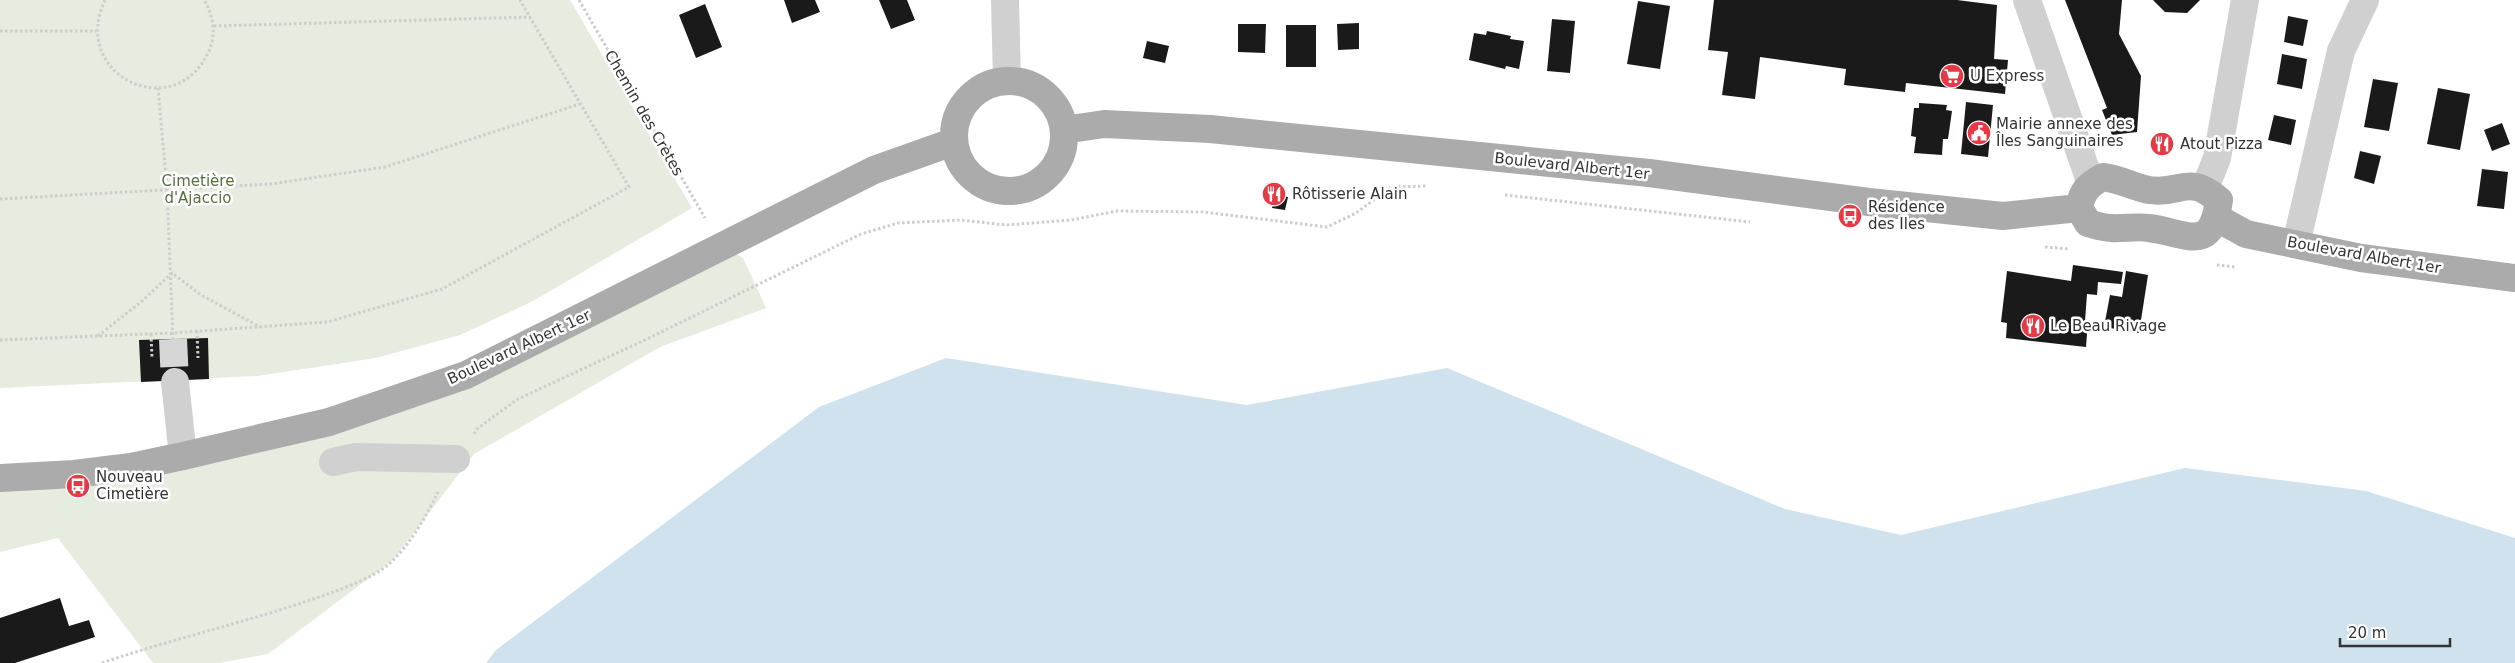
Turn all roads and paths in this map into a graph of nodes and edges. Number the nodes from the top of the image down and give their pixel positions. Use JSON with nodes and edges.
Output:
{"nodes":[{"id":1,"x":105,"y":0,"type":"edge"},
{"id":2,"x":204,"y":0,"type":"edge"},
{"id":3,"x":520,"y":0,"type":"edge"},
{"id":4,"x":578,"y":0,"type":"edge"},
{"id":5,"x":1005,"y":0,"type":"edge"},
{"id":6,"x":2027,"y":0,"type":"edge"},
{"id":7,"x":2244,"y":0,"type":"edge"},
{"id":8,"x":2365,"y":0,"type":"edge"},
{"id":9,"x":530,"y":17,"type":"junction"},
{"id":10,"x":214,"y":26,"type":"junction"},
{"id":11,"x":0,"y":31,"type":"edge"},
{"id":12,"x":96,"y":31,"type":"junction"},
{"id":13,"x":1007,"y":81,"type":"junction"},
{"id":14,"x":158,"y":88,"type":"junction"},
{"id":15,"x":580,"y":104,"type":"junction"},
{"id":16,"x":1064,"y":130,"type":"junction"},
{"id":17,"x":953,"y":142,"type":"junction"},
{"id":18,"x":2090,"y":184,"type":"junction"},
{"id":19,"x":1432,"y":186,"type":"dead end"},
{"id":20,"x":2205,"y":188,"type":"junction"},
{"id":21,"x":167,"y":189,"type":"junction"},
{"id":22,"x":1500,"y":194,"type":"dead end"},
{"id":23,"x":0,"y":199,"type":"edge"},
{"id":24,"x":2079,"y":208,"type":"junction"},
{"id":25,"x":2217,"y":218,"type":"junction"},
{"id":26,"x":1754,"y":223,"type":"dead end"},
{"id":27,"x":710,"y":227,"type":"dead end"},
{"id":28,"x":2296,"y":244,"type":"junction"},
{"id":29,"x":2041,"y":246,"type":"dead end"},
{"id":30,"x":2070,"y":250,"type":"dead end"},
{"id":31,"x":2214,"y":265,"type":"dead end"},
{"id":32,"x":2243,"y":268,"type":"dead end"},
{"id":33,"x":172,"y":273,"type":"junction"},
{"id":34,"x":2515,"y":278,"type":"edge"},
{"id":35,"x":260,"y":327,"type":"junction"},
{"id":36,"x":173,"y":333,"type":"junction"},
{"id":37,"x":98,"y":336,"type":"junction"},
{"id":38,"x":173,"y":339,"type":"tunnel mouth"},
{"id":39,"x":0,"y":340,"type":"edge"},
{"id":40,"x":175,"y":382,"type":"tunnel mouth"},
{"id":41,"x":183,"y":456,"type":"junction"},
{"id":42,"x":456,"y":459,"type":"junction"},
{"id":43,"x":333,"y":462,"type":"dead end"},
{"id":44,"x":0,"y":478,"type":"edge"},
{"id":45,"x":102,"y":663,"type":"edge"}],
"edges":[{"from":1,"to":12,"type":"path"},
{"from":2,"to":10,"type":"path"},
{"from":3,"to":9,"type":"path"},
{"from":4,"to":27,"type":"path","name":"Chemin des Crètes"},
{"from":5,"to":13,"type":"street"},
{"from":6,"to":18,"type":"street"},
{"from":7,"to":20,"type":"street"},
{"from":8,"to":28,"type":"street"},
{"from":9,"to":10,"type":"path"},
{"from":9,"to":15,"type":"path"},
{"from":10,"to":14,"type":"path"},
{"from":11,"to":12,"type":"path"},
{"from":12,"to":14,"type":"path"},
{"from":13,"to":16,"type":"main road"},
{"from":13,"to":17,"type":"main road"},
{"from":14,"to":21,"type":"path"},
{"from":15,"to":21,"type":"path"},
{"from":15,"to":35,"type":"path"},
{"from":16,"to":17,"type":"main road"},
{"from":16,"to":24,"type":"main road","name":"Boulevard Albert 1er"},
{"from":17,"to":41,"type":"main road","name":"Boulevard Albert 1er"},
{"from":18,"to":20,"type":"main road"},
{"from":18,"to":24,"type":"main road"},
{"from":19,"to":42,"type":"path"},
{"from":20,"to":25,"type":"main road"},
{"from":21,"to":23,"type":"path"},
{"from":21,"to":33,"type":"path"},
{"from":22,"to":26,"type":"path"},
{"from":24,"to":25,"type":"main road"},
{"from":25,"to":28,"type":"main road","name":"Boulevard Albert 1er"},
{"from":28,"to":34,"type":"main road","name":"Boulevard Albert 1er"},
{"from":29,"to":30,"type":"path"},
{"from":31,"to":32,"type":"path"},
{"from":33,"to":35,"type":"path"},
{"from":33,"to":36,"type":"path"},
{"from":33,"to":37,"type":"path"},
{"from":35,"to":36,"type":"path"},
{"from":36,"to":37,"type":"path"},
{"from":36,"to":38,"type":"path"},
{"from":37,"to":39,"type":"path"},
{"from":40,"to":41,"type":"street"},
{"from":41,"to":44,"type":"main road","name":"Boulevard Albert 1er"},
{"from":42,"to":43,"type":"street"},
{"from":42,"to":45,"type":"path"}]}
